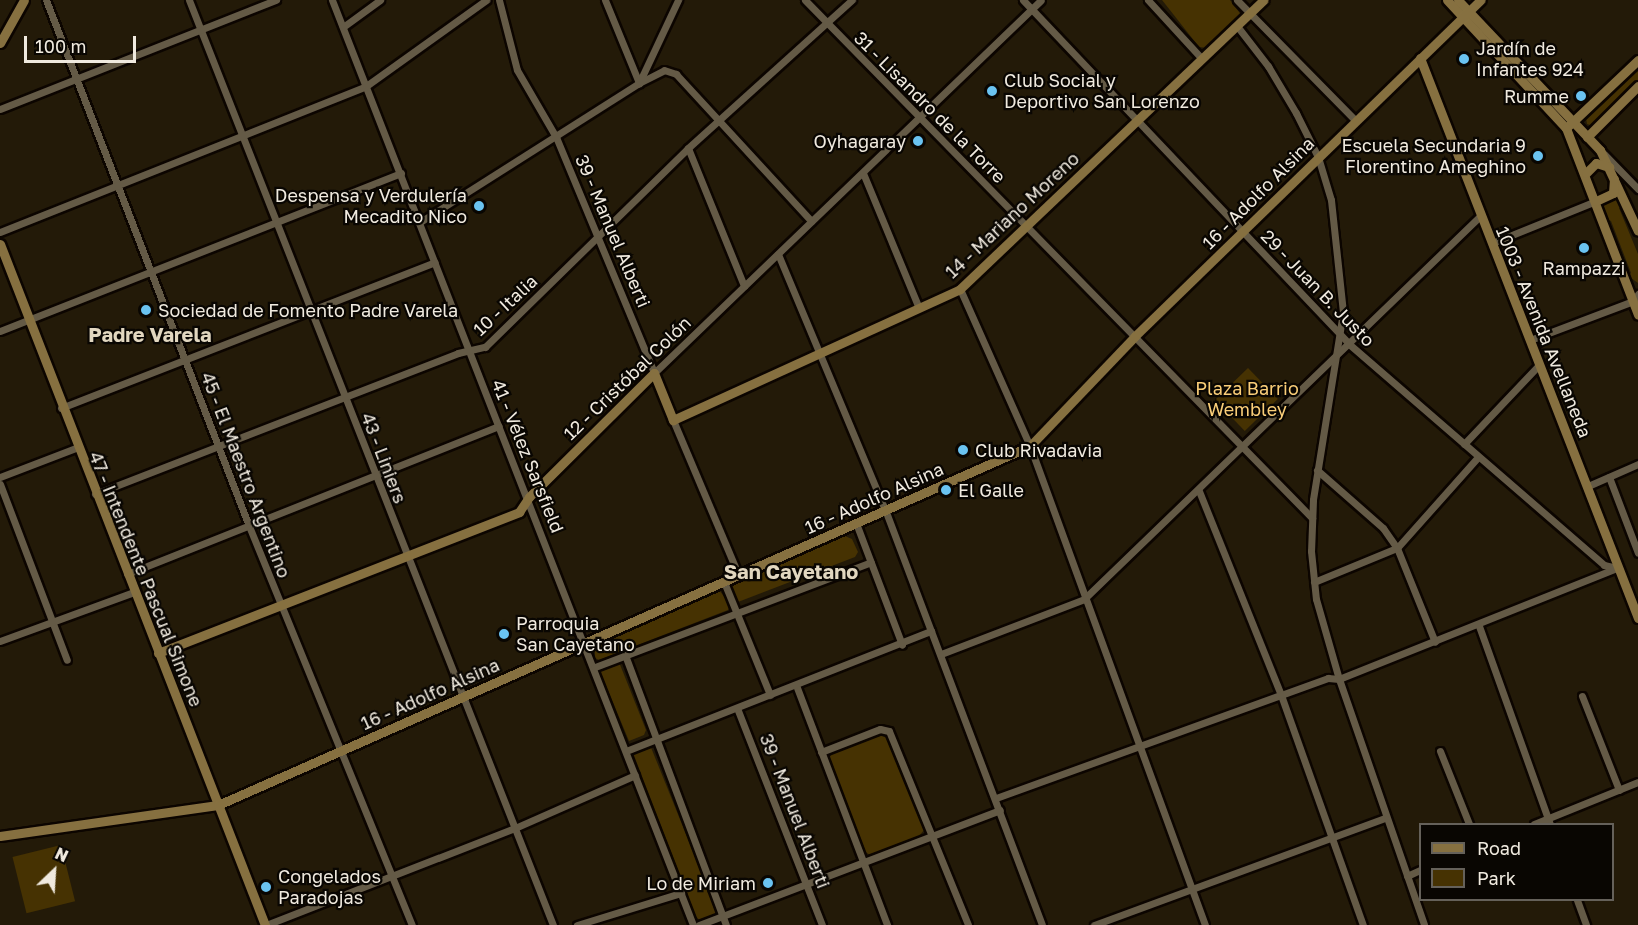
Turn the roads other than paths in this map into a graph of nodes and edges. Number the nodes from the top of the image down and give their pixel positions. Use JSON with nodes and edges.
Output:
{"nodes":[{"id":1,"x":24,"y":0,"type":"edge"},
{"id":2,"x":46,"y":0,"type":"edge"},
{"id":3,"x":189,"y":0,"type":"edge"},
{"id":4,"x":276,"y":0,"type":"edge"},
{"id":5,"x":332,"y":0,"type":"edge"},
{"id":6,"x":380,"y":0,"type":"edge"},
{"id":7,"x":486,"y":0,"type":"edge"},
{"id":8,"x":499,"y":0,"type":"edge"},
{"id":9,"x":605,"y":0,"type":"edge"},
{"id":10,"x":678,"y":0,"type":"edge"},
{"id":11,"x":805,"y":0,"type":"edge"},
{"id":12,"x":852,"y":0,"type":"edge"},
{"id":13,"x":1023,"y":0,"type":"edge"},
{"id":14,"x":1041,"y":0,"type":"edge"},
{"id":15,"x":1148,"y":0,"type":"edge"},
{"id":16,"x":1237,"y":0,"type":"edge"},
{"id":17,"x":1264,"y":0,"type":"edge"},
{"id":18,"x":1447,"y":0,"type":"edge"},
{"id":19,"x":1458,"y":0,"type":"edge"},
{"id":20,"x":1480,"y":0,"type":"edge"},
{"id":21,"x":1032,"y":9,"type":"junction"},
{"id":22,"x":1250,"y":14,"type":"junction"},
{"id":23,"x":1466,"y":14,"type":"junction"},
{"id":24,"x":826,"y":24,"type":"junction"},
{"id":25,"x":1237,"y":26,"type":"junction"},
{"id":26,"x":200,"y":27,"type":"junction"},
{"id":27,"x":343,"y":27,"type":"junction"},
{"id":28,"x":0,"y":43,"type":"edge"},
{"id":29,"x":1420,"y":58,"type":"junction"},
{"id":30,"x":1202,"y":59,"type":"junction"},
{"id":31,"x":1638,"y":60,"type":"edge"},
{"id":32,"x":75,"y":79,"type":"junction"},
{"id":33,"x":639,"y":83,"type":"junction"},
{"id":34,"x":366,"y":86,"type":"junction"},
{"id":35,"x":1638,"y":86,"type":"edge"},
{"id":36,"x":0,"y":109,"type":"edge"},
{"id":37,"x":921,"y":117,"type":"junction"},
{"id":38,"x":1138,"y":120,"type":"junction"},
{"id":39,"x":1355,"y":120,"type":"junction"},
{"id":40,"x":717,"y":122,"type":"junction"},
{"id":41,"x":1569,"y":125,"type":"junction"},
{"id":42,"x":243,"y":135,"type":"junction"},
{"id":43,"x":556,"y":137,"type":"junction"},
{"id":44,"x":1587,"y":137,"type":"junction"},
{"id":45,"x":688,"y":148,"type":"junction"},
{"id":46,"x":1600,"y":150,"type":"junction"},
{"id":47,"x":1318,"y":157,"type":"junction"},
{"id":48,"x":1609,"y":167,"type":"junction"},
{"id":49,"x":401,"y":173,"type":"junction"},
{"id":50,"x":863,"y":173,"type":"junction"},
{"id":51,"x":1586,"y":173,"type":"junction"},
{"id":52,"x":1614,"y":178,"type":"junction"},
{"id":53,"x":116,"y":185,"type":"junction"},
{"id":54,"x":1638,"y":189,"type":"edge"},
{"id":55,"x":1596,"y":201,"type":"junction"},
{"id":56,"x":1480,"y":216,"type":"junction"},
{"id":57,"x":811,"y":221,"type":"junction"},
{"id":58,"x":277,"y":222,"type":"junction"},
{"id":59,"x":420,"y":222,"type":"junction"},
{"id":60,"x":1025,"y":226,"type":"junction"},
{"id":61,"x":0,"y":231,"type":"edge"},
{"id":62,"x":1638,"y":231,"type":"edge"},
{"id":63,"x":1243,"y":232,"type":"junction"},
{"id":64,"x":597,"y":237,"type":"junction"},
{"id":65,"x":1492,"y":243,"type":"junction"},
{"id":66,"x":0,"y":244,"type":"edge"},
{"id":67,"x":778,"y":254,"type":"junction"},
{"id":68,"x":435,"y":262,"type":"junction"},
{"id":69,"x":152,"y":272,"type":"junction"},
{"id":70,"x":744,"y":286,"type":"junction"},
{"id":71,"x":960,"y":289,"type":"junction"},
{"id":72,"x":1635,"y":298,"type":"edge"},
{"id":73,"x":918,"y":308,"type":"junction"},
{"id":74,"x":311,"y":309,"type":"junction"},
{"id":75,"x":1638,"y":315,"type":"edge"},
{"id":76,"x":27,"y":321,"type":"junction"},
{"id":77,"x":0,"y":331,"type":"edge"},
{"id":78,"x":1338,"y":333,"type":"junction"},
{"id":79,"x":1135,"y":336,"type":"junction"},
{"id":80,"x":1530,"y":340,"type":"junction"},
{"id":81,"x":1349,"y":344,"type":"junction"},
{"id":82,"x":471,"y":352,"type":"junction"},
{"id":83,"x":820,"y":352,"type":"junction"},
{"id":84,"x":1334,"y":357,"type":"junction"},
{"id":85,"x":184,"y":360,"type":"junction"},
{"id":86,"x":1540,"y":364,"type":"junction"},
{"id":87,"x":654,"y":374,"type":"junction"},
{"id":88,"x":345,"y":397,"type":"junction"},
{"id":89,"x":61,"y":408,"type":"junction"},
{"id":90,"x":673,"y":420,"type":"junction"},
{"id":91,"x":499,"y":426,"type":"junction"},
{"id":92,"x":1464,"y":444,"type":"junction"},
{"id":93,"x":218,"y":446,"type":"junction"},
{"id":94,"x":1030,"y":446,"type":"junction"},
{"id":95,"x":1242,"y":446,"type":"junction"},
{"id":96,"x":76,"y":448,"type":"junction"},
{"id":97,"x":1478,"y":457,"type":"junction"},
{"id":98,"x":1638,"y":464,"type":"edge"},
{"id":99,"x":1317,"y":470,"type":"junction"},
{"id":100,"x":374,"y":474,"type":"junction"},
{"id":101,"x":0,"y":477,"type":"edge"},
{"id":102,"x":1609,"y":477,"type":"junction"},
{"id":103,"x":0,"y":484,"type":"edge"},
{"id":104,"x":1588,"y":486,"type":"junction"},
{"id":105,"x":1199,"y":491,"type":"junction"},
{"id":106,"x":95,"y":494,"type":"junction"},
{"id":107,"x":529,"y":497,"type":"junction"},
{"id":108,"x":886,"y":512,"type":"junction"},
{"id":109,"x":1312,"y":518,"type":"junction"},
{"id":110,"x":856,"y":524,"type":"junction"},
{"id":111,"x":249,"y":526,"type":"junction"},
{"id":112,"x":1397,"y":548,"type":"junction"},
{"id":113,"x":1638,"y":553,"type":"edge"},
{"id":114,"x":405,"y":556,"type":"junction"},
{"id":115,"x":871,"y":562,"type":"junction"},
{"id":116,"x":1617,"y":568,"type":"junction"},
{"id":117,"x":127,"y":574,"type":"junction"},
{"id":118,"x":739,"y":576,"type":"junction"},
{"id":119,"x":724,"y":582,"type":"junction"},
{"id":120,"x":1314,"y":582,"type":"junction"},
{"id":121,"x":134,"y":592,"type":"junction"},
{"id":122,"x":1084,"y":599,"type":"junction"},
{"id":123,"x":281,"y":605,"type":"junction"},
{"id":124,"x":735,"y":610,"type":"junction"},
{"id":125,"x":1638,"y":618,"type":"edge"},
{"id":126,"x":53,"y":622,"type":"junction"},
{"id":127,"x":1479,"y":626,"type":"junction"},
{"id":128,"x":931,"y":631,"type":"junction"},
{"id":129,"x":0,"y":641,"type":"edge"},
{"id":130,"x":1436,"y":642,"type":"junction"},
{"id":131,"x":585,"y":644,"type":"junction"},
{"id":132,"x":902,"y":645,"type":"junction"},
{"id":133,"x":158,"y":653,"type":"junction"},
{"id":134,"x":941,"y":654,"type":"junction"},
{"id":135,"x":625,"y":655,"type":"junction"},
{"id":136,"x":67,"y":660,"type":"dead end"},
{"id":137,"x":595,"y":667,"type":"junction"},
{"id":138,"x":1339,"y":680,"type":"junction"},
{"id":139,"x":796,"y":685,"type":"junction"},
{"id":140,"x":770,"y":695,"type":"junction"},
{"id":141,"x":1281,"y":695,"type":"junction"},
{"id":142,"x":1582,"y":696,"type":"dead end"},
{"id":143,"x":462,"y":698,"type":"junction"},
{"id":144,"x":737,"y":708,"type":"junction"},
{"id":145,"x":654,"y":740,"type":"junction"},
{"id":146,"x":1138,"y":745,"type":"junction"},
{"id":147,"x":626,"y":751,"type":"junction"},
{"id":148,"x":1440,"y":751,"type":"dead end"},
{"id":149,"x":339,"y":752,"type":"junction"},
{"id":150,"x":821,"y":752,"type":"junction"},
{"id":151,"x":635,"y":776,"type":"junction"},
{"id":152,"x":1638,"y":782,"type":"edge"},
{"id":153,"x":1619,"y":790,"type":"junction"},
{"id":154,"x":996,"y":798,"type":"junction"},
{"id":155,"x":218,"y":805,"type":"junction"},
{"id":156,"x":1000,"y":810,"type":"junction"},
{"id":157,"x":1385,"y":818,"type":"junction"},
{"id":158,"x":1549,"y":822,"type":"edge"},
{"id":159,"x":1468,"y":823,"type":"edge"},
{"id":160,"x":514,"y":828,"type":"junction"},
{"id":161,"x":932,"y":835,"type":"junction"},
{"id":162,"x":0,"y":836,"type":"edge"},
{"id":163,"x":1332,"y":837,"type":"junction"},
{"id":164,"x":862,"y":862,"type":"junction"},
{"id":165,"x":1419,"y":870,"type":"edge"},
{"id":166,"x":392,"y":876,"type":"junction"},
{"id":167,"x":1407,"y":876,"type":"junction"},
{"id":168,"x":806,"y":885,"type":"junction"},
{"id":169,"x":1192,"y":889,"type":"junction"},
{"id":170,"x":681,"y":893,"type":"junction"},
{"id":171,"x":1577,"y":901,"type":"edge"},
{"id":172,"x":723,"y":917,"type":"junction"},
{"id":173,"x":265,"y":925,"type":"edge"},
{"id":174,"x":412,"y":925,"type":"edge"},
{"id":175,"x":553,"y":925,"type":"edge"},
{"id":176,"x":577,"y":925,"type":"edge"},
{"id":177,"x":693,"y":925,"type":"edge"},
{"id":178,"x":699,"y":925,"type":"edge"},
{"id":179,"x":726,"y":925,"type":"edge"},
{"id":180,"x":822,"y":925,"type":"edge"},
{"id":181,"x":887,"y":925,"type":"edge"},
{"id":182,"x":968,"y":925,"type":"edge"},
{"id":183,"x":1042,"y":925,"type":"edge"},
{"id":184,"x":1094,"y":925,"type":"edge"},
{"id":185,"x":1205,"y":925,"type":"edge"},
{"id":186,"x":1363,"y":925,"type":"edge"},
{"id":187,"x":1424,"y":925,"type":"edge"},
{"id":188,"x":1586,"y":925,"type":"edge"}],
"edges":[{"from":1,"to":28,"type":"street"},
{"from":2,"to":32,"type":"street","name":"45 - El Maestro Argentino"},
{"from":3,"to":26,"type":"street","name":"43 - Liniers"},
{"from":4,"to":26,"type":"street"},
{"from":5,"to":27,"type":"street","name":"41 - Vélez Sarsfield"},
{"from":6,"to":27,"type":"street"},
{"from":7,"to":34,"type":"street"},
{"from":8,"to":43,"type":"street","name":"39 - Manuel Alberti"},
{"from":9,"to":33,"type":"street"},
{"from":10,"to":33,"type":"street"},
{"from":11,"to":24,"type":"street","name":"31 - Lisandro de la Torre"},
{"from":12,"to":24,"type":"street","name":"10 - Italia"},
{"from":13,"to":21,"type":"street","name":"29 - Juan B. Justo"},
{"from":14,"to":21,"type":"street","name":"12 - Cristóbal Colón"},
{"from":15,"to":30,"type":"street"},
{"from":16,"to":22,"type":"street"},
{"from":17,"to":22,"type":"street","name":"14 - Mariano Moreno"},
{"from":18,"to":23,"type":"street"},
{"from":19,"to":23,"type":"street"},
{"from":20,"to":23,"type":"street","name":"16 - Adolfo Alsina"},
{"from":21,"to":37,"type":"street","name":"12 - Cristóbal Colón"},
{"from":21,"to":38,"type":"street","name":"29 - Juan B. Justo"},
{"from":22,"to":25,"type":"street","name":"14 - Mariano Moreno"},
{"from":22,"to":39,"type":"street"},
{"from":23,"to":29,"type":"street","name":"16 - Adolfo Alsina"},
{"from":23,"to":41,"type":"street"},
{"from":24,"to":37,"type":"street","name":"31 - Lisandro de la Torre"},
{"from":24,"to":40,"type":"street","name":"10 - Italia"},
{"from":25,"to":30,"type":"street","name":"14 - Mariano Moreno"},
{"from":25,"to":47,"type":"street"},
{"from":26,"to":32,"type":"street"},
{"from":26,"to":42,"type":"street","name":"43 - Liniers"},
{"from":27,"to":34,"type":"street","name":"41 - Vélez Sarsfield"},
{"from":29,"to":39,"type":"street","name":"16 - Adolfo Alsina"},
{"from":29,"to":56,"type":"street","name":"1003 - Avenida Avellaneda"},
{"from":30,"to":38,"type":"street","name":"14 - Mariano Moreno"},
{"from":31,"to":41,"type":"street"},
{"from":32,"to":36,"type":"street"},
{"from":32,"to":53,"type":"street","name":"45 - El Maestro Argentino"},
{"from":33,"to":40,"type":"street"},
{"from":33,"to":43,"type":"street"},
{"from":34,"to":42,"type":"street"},
{"from":34,"to":49,"type":"street","name":"41 - Vélez Sarsfield"},
{"from":35,"to":44,"type":"street"},
{"from":37,"to":50,"type":"street","name":"12 - Cristóbal Colón"},
{"from":37,"to":60,"type":"street","name":"31 - Lisandro de la Torre"},
{"from":38,"to":60,"type":"street","name":"14 - Mariano Moreno"},
{"from":38,"to":63,"type":"street","name":"29 - Juan B. Justo"},
{"from":39,"to":47,"type":"street","name":"16 - Adolfo Alsina"},
{"from":40,"to":45,"type":"street","name":"10 - Italia"},
{"from":40,"to":57,"type":"street"},
{"from":41,"to":44,"type":"street"},
{"from":41,"to":51,"type":"street"},
{"from":42,"to":53,"type":"street"},
{"from":42,"to":58,"type":"street","name":"43 - Liniers"},
{"from":43,"to":59,"type":"street"},
{"from":43,"to":64,"type":"street","name":"39 - Manuel Alberti"},
{"from":44,"to":46,"type":"street"},
{"from":45,"to":64,"type":"street","name":"10 - Italia"},
{"from":45,"to":70,"type":"street"},
{"from":46,"to":48,"type":"street"},
{"from":46,"to":54,"type":"street"},
{"from":47,"to":63,"type":"street","name":"16 - Adolfo Alsina"},
{"from":47,"to":78,"type":"street"},
{"from":48,"to":51,"type":"street"},
{"from":48,"to":52,"type":"street"},
{"from":49,"to":58,"type":"street"},
{"from":49,"to":59,"type":"street","name":"41 - Vélez Sarsfield"},
{"from":50,"to":57,"type":"street","name":"12 - Cristóbal Colón"},
{"from":50,"to":73,"type":"street"},
{"from":51,"to":55,"type":"street"},
{"from":52,"to":55,"type":"street"},
{"from":52,"to":62,"type":"street"},
{"from":53,"to":61,"type":"street"},
{"from":53,"to":69,"type":"street","name":"45 - El Maestro Argentino"},
{"from":55,"to":65,"type":"street"},
{"from":55,"to":72,"type":"street"},
{"from":56,"to":65,"type":"street","name":"1003 - Avenida Avellaneda"},
{"from":56,"to":81,"type":"street"},
{"from":57,"to":67,"type":"street","name":"12 - Cristóbal Colón"},
{"from":58,"to":69,"type":"street"},
{"from":58,"to":74,"type":"street","name":"43 - Liniers"},
{"from":59,"to":68,"type":"street","name":"41 - Vélez Sarsfield"},
{"from":60,"to":71,"type":"street","name":"14 - Mariano Moreno"},
{"from":60,"to":79,"type":"street","name":"31 - Lisandro de la Torre"},
{"from":63,"to":78,"type":"street","name":"29 - Juan B. Justo"},
{"from":63,"to":79,"type":"street","name":"16 - Adolfo Alsina"},
{"from":64,"to":82,"type":"street","name":"10 - Italia"},
{"from":64,"to":87,"type":"street","name":"39 - Manuel Alberti"},
{"from":65,"to":80,"type":"street","name":"1003 - Avenida Avellaneda"},
{"from":66,"to":76,"type":"street","name":"47 - Intendente Pascual Simone"},
{"from":67,"to":70,"type":"street","name":"12 - Cristóbal Colón"},
{"from":67,"to":83,"type":"street"},
{"from":68,"to":74,"type":"street"},
{"from":68,"to":82,"type":"street","name":"41 - Vélez Sarsfield"},
{"from":69,"to":76,"type":"street"},
{"from":69,"to":85,"type":"street","name":"45 - El Maestro Argentino"},
{"from":70,"to":87,"type":"street","name":"12 - Cristóbal Colón"},
{"from":71,"to":73,"type":"street","name":"14 - Mariano Moreno"},
{"from":71,"to":94,"type":"street"},
{"from":72,"to":75,"type":"street"},
{"from":72,"to":80,"type":"street"},
{"from":73,"to":83,"type":"street","name":"14 - Mariano Moreno"},
{"from":74,"to":85,"type":"street"},
{"from":74,"to":88,"type":"street","name":"43 - Liniers"},
{"from":76,"to":77,"type":"street"},
{"from":76,"to":89,"type":"street","name":"47 - Intendente Pascual Simone"},
{"from":78,"to":81,"type":"street","name":"29 - Juan B. Justo"},
{"from":78,"to":84,"type":"street"},
{"from":79,"to":94,"type":"street","name":"16 - Adolfo Alsina"},
{"from":79,"to":95,"type":"street","name":"31 - Lisandro de la Torre"},
{"from":80,"to":86,"type":"street","name":"1003 - Avenida Avellaneda"},
{"from":81,"to":84,"type":"street"},
{"from":81,"to":92,"type":"street","name":"29 - Juan B. Justo"},
{"from":82,"to":88,"type":"street","name":"10 - Italia"},
{"from":82,"to":91,"type":"street","name":"41 - Vélez Sarsfield"},
{"from":83,"to":90,"type":"street","name":"14 - Mariano Moreno"},
{"from":83,"to":108,"type":"street"},
{"from":84,"to":95,"type":"street"},
{"from":84,"to":99,"type":"street"},
{"from":85,"to":89,"type":"street"},
{"from":85,"to":93,"type":"street","name":"45 - El Maestro Argentino"},
{"from":86,"to":92,"type":"street"},
{"from":86,"to":104,"type":"street","name":"1003 - Avenida Avellaneda"},
{"from":87,"to":90,"type":"street","name":"39 - Manuel Alberti"},
{"from":87,"to":107,"type":"street","name":"12 - Cristóbal Colón"},
{"from":88,"to":93,"type":"street","name":"10 - Italia"},
{"from":88,"to":100,"type":"street","name":"43 - Liniers"},
{"from":89,"to":96,"type":"street","name":"47 - Intendente Pascual Simone"},
{"from":90,"to":118,"type":"street","name":"39 - Manuel Alberti"},
{"from":91,"to":100,"type":"street"},
{"from":91,"to":107,"type":"street","name":"41 - Vélez Sarsfield"},
{"from":92,"to":97,"type":"street","name":"29 - Juan B. Justo"},
{"from":93,"to":106,"type":"street","name":"10 - Italia"},
{"from":93,"to":111,"type":"street","name":"45 - El Maestro Argentino"},
{"from":94,"to":108,"type":"street","name":"16 - Adolfo Alsina"},
{"from":94,"to":122,"type":"street"},
{"from":95,"to":105,"type":"street"},
{"from":95,"to":109,"type":"street","name":"31 - Lisandro de la Torre"},
{"from":96,"to":101,"type":"street"},
{"from":96,"to":106,"type":"street","name":"47 - Intendente Pascual Simone"},
{"from":97,"to":112,"type":"street"},
{"from":97,"to":116,"type":"street","name":"29 - Juan B. Justo"},
{"from":98,"to":102,"type":"street"},
{"from":99,"to":109,"type":"street"},
{"from":99,"to":112,"type":"street"},
{"from":100,"to":111,"type":"street"},
{"from":100,"to":114,"type":"street","name":"43 - Liniers"},
{"from":102,"to":104,"type":"street"},
{"from":102,"to":113,"type":"street"},
{"from":103,"to":126,"type":"street"},
{"from":104,"to":116,"type":"street","name":"1003 - Avenida Avellaneda"},
{"from":105,"to":122,"type":"street"},
{"from":105,"to":141,"type":"street"},
{"from":106,"to":117,"type":"street","name":"47 - Intendente Pascual Simone"},
{"from":107,"to":114,"type":"street","name":"12 - Cristóbal Colón"},
{"from":107,"to":131,"type":"street","name":"41 - Vélez Sarsfield"},
{"from":108,"to":110,"type":"street","name":"16 - Adolfo Alsina"},
{"from":108,"to":128,"type":"street"},
{"from":109,"to":120,"type":"street"},
{"from":110,"to":115,"type":"street"},
{"from":110,"to":118,"type":"street","name":"16 - Adolfo Alsina"},
{"from":111,"to":117,"type":"street"},
{"from":111,"to":123,"type":"street","name":"45 - El Maestro Argentino"},
{"from":112,"to":120,"type":"street"},
{"from":112,"to":130,"type":"street"},
{"from":114,"to":123,"type":"street","name":"12 - Cristóbal Colón"},
{"from":114,"to":143,"type":"street","name":"43 - Liniers"},
{"from":115,"to":124,"type":"street"},
{"from":115,"to":132,"type":"street"},
{"from":116,"to":125,"type":"street","name":"1003 - Avenida Avellaneda"},
{"from":116,"to":127,"type":"street"},
{"from":117,"to":121,"type":"street","name":"47 - Intendente Pascual Simone"},
{"from":118,"to":119,"type":"street","name":"16 - Adolfo Alsina"},
{"from":119,"to":124,"type":"street"},
{"from":119,"to":131,"type":"street","name":"16 - Adolfo Alsina"},
{"from":120,"to":138,"type":"street"},
{"from":121,"to":126,"type":"street"},
{"from":121,"to":133,"type":"street","name":"47 - Intendente Pascual Simone"},
{"from":122,"to":134,"type":"street"},
{"from":122,"to":146,"type":"street"},
{"from":123,"to":133,"type":"street","name":"12 - Cristóbal Colón"},
{"from":123,"to":149,"type":"street","name":"45 - El Maestro Argentino"},
{"from":124,"to":135,"type":"street"},
{"from":124,"to":140,"type":"street"},
{"from":126,"to":129,"type":"street"},
{"from":126,"to":136,"type":"street"},
{"from":127,"to":130,"type":"street"},
{"from":127,"to":158,"type":"street"},
{"from":128,"to":132,"type":"street"},
{"from":128,"to":134,"type":"street"},
{"from":130,"to":138,"type":"street"},
{"from":131,"to":137,"type":"street","name":"41 - Vélez Sarsfield"},
{"from":131,"to":143,"type":"street","name":"16 - Adolfo Alsina"},
{"from":132,"to":139,"type":"street"},
{"from":133,"to":155,"type":"street","name":"47 - Intendente Pascual Simone"},
{"from":134,"to":154,"type":"street"},
{"from":135,"to":137,"type":"street"},
{"from":135,"to":145,"type":"street"},
{"from":137,"to":147,"type":"street","name":"41 - Vélez Sarsfield"},
{"from":138,"to":141,"type":"street"},
{"from":138,"to":157,"type":"street"},
{"from":139,"to":140,"type":"street"},
{"from":139,"to":150,"type":"street"},
{"from":140,"to":144,"type":"street"},
{"from":141,"to":146,"type":"street"},
{"from":141,"to":163,"type":"street"},
{"from":142,"to":153,"type":"street"},
{"from":143,"to":149,"type":"street","name":"16 - Adolfo Alsina"},
{"from":143,"to":160,"type":"street","name":"43 - Liniers"},
{"from":144,"to":145,"type":"street"},
{"from":144,"to":168,"type":"street","name":"39 - Manuel Alberti"},
{"from":145,"to":147,"type":"street"},
{"from":145,"to":172,"type":"street"},
{"from":146,"to":154,"type":"street"},
{"from":146,"to":169,"type":"street"},
{"from":147,"to":151,"type":"street","name":"41 - Vélez Sarsfield"},
{"from":148,"to":159,"type":"street"},
{"from":149,"to":155,"type":"street","name":"16 - Adolfo Alsina"},
{"from":149,"to":166,"type":"street","name":"45 - El Maestro Argentino"},
{"from":150,"to":161,"type":"street"},
{"from":150,"to":164,"type":"street"},
{"from":151,"to":160,"type":"street"},
{"from":151,"to":170,"type":"street","name":"41 - Vélez Sarsfield"},
{"from":152,"to":153,"type":"street"},
{"from":153,"to":158,"type":"street"},
{"from":154,"to":156,"type":"street"},
{"from":155,"to":162,"type":"street","name":"16 - Adolfo Alsina"},
{"from":155,"to":173,"type":"street","name":"47 - Intendente Pascual Simone"},
{"from":156,"to":161,"type":"street"},
{"from":156,"to":183,"type":"street"},
{"from":157,"to":163,"type":"street"},
{"from":157,"to":167,"type":"street"},
{"from":160,"to":166,"type":"street"},
{"from":160,"to":175,"type":"street","name":"43 - Liniers"},
{"from":161,"to":164,"type":"street"},
{"from":161,"to":182,"type":"street"},
{"from":163,"to":169,"type":"street"},
{"from":163,"to":186,"type":"street"},
{"from":164,"to":168,"type":"street"},
{"from":164,"to":181,"type":"street"},
{"from":165,"to":167,"type":"street"},
{"from":166,"to":173,"type":"street"},
{"from":166,"to":174,"type":"street","name":"45 - El Maestro Argentino"},
{"from":167,"to":187,"type":"street"},
{"from":168,"to":172,"type":"street"},
{"from":168,"to":180,"type":"street","name":"39 - Manuel Alberti"},
{"from":169,"to":184,"type":"street"},
{"from":169,"to":185,"type":"street"},
{"from":170,"to":176,"type":"street"},
{"from":170,"to":177,"type":"street","name":"41 - Vélez Sarsfield"},
{"from":171,"to":188,"type":"street"},
{"from":172,"to":178,"type":"street"},
{"from":172,"to":179,"type":"street"}]}
